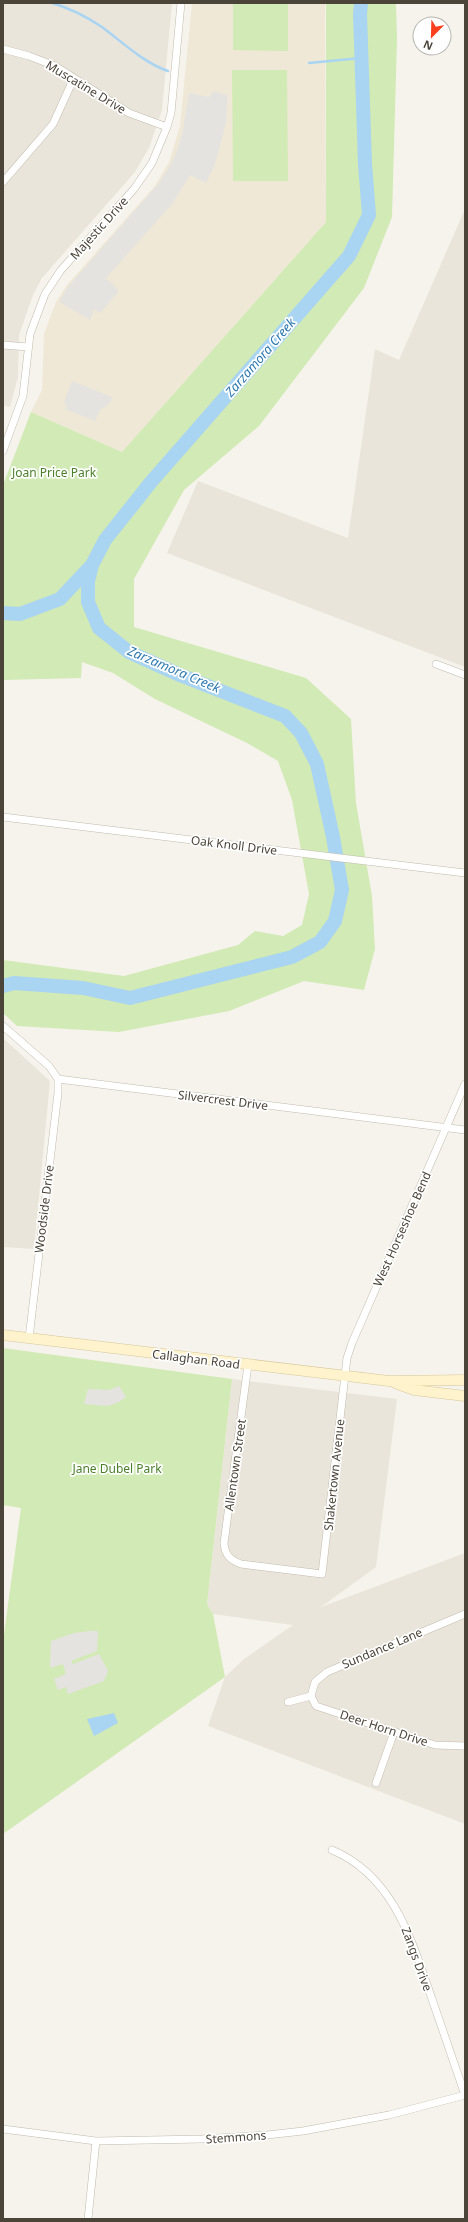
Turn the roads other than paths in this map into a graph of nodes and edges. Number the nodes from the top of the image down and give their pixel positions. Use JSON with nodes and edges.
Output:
{"nodes":[{"id":1,"x":181,"y":3,"type":"edge"},
{"id":2,"x":3,"y":49,"type":"edge"},
{"id":3,"x":74,"y":78,"type":"junction"},
{"id":4,"x":167,"y":128,"type":"junction"},
{"id":5,"x":3,"y":182,"type":"edge"},
{"id":6,"x":3,"y":345,"type":"edge"},
{"id":7,"x":28,"y":347,"type":"junction"},
{"id":8,"x":3,"y":451,"type":"edge"},
{"id":9,"x":436,"y":664,"type":"dead end"},
{"id":10,"x":465,"y":675,"type":"edge"},
{"id":11,"x":3,"y":817,"type":"edge"},
{"id":12,"x":465,"y":873,"type":"edge"},
{"id":13,"x":3,"y":1026,"type":"edge"},
{"id":14,"x":58,"y":1079,"type":"junction"},
{"id":15,"x":465,"y":1084,"type":"edge"},
{"id":16,"x":446,"y":1128,"type":"junction"},
{"id":17,"x":465,"y":1130,"type":"edge"},
{"id":18,"x":3,"y":1335,"type":"edge"},
{"id":19,"x":29,"y":1338,"type":"junction"},
{"id":20,"x":248,"y":1365,"type":"junction"},
{"id":21,"x":345,"y":1376,"type":"junction"},
{"id":22,"x":415,"y":1380,"type":"junction"},
{"id":23,"x":465,"y":1380,"type":"edge"},
{"id":24,"x":389,"y":1381,"type":"junction"},
{"id":25,"x":465,"y":1386,"type":"edge"},
{"id":26,"x":465,"y":1396,"type":"edge"},
{"id":27,"x":322,"y":1574,"type":"joint"},
{"id":28,"x":465,"y":1614,"type":"edge"},
{"id":29,"x":311,"y":1696,"type":"junction"},
{"id":30,"x":288,"y":1702,"type":"dead end"},
{"id":31,"x":394,"y":1732,"type":"junction"},
{"id":32,"x":465,"y":1746,"type":"edge"},
{"id":33,"x":376,"y":1783,"type":"dead end"},
{"id":34,"x":332,"y":1850,"type":"dead end"},
{"id":35,"x":465,"y":2095,"type":"edge"},
{"id":36,"x":3,"y":2129,"type":"edge"},
{"id":37,"x":96,"y":2141,"type":"junction"},
{"id":38,"x":88,"y":2219,"type":"edge"}],
"edges":[{"from":1,"to":4,"type":"street","name":"Majestic Drive"},
{"from":2,"to":3,"type":"street","name":"Muscatine Drive"},
{"from":3,"to":4,"type":"street","name":"Muscatine Drive"},
{"from":3,"to":5,"type":"street"},
{"from":4,"to":7,"type":"street","name":"Majestic Drive"},
{"from":6,"to":7,"type":"street"},
{"from":7,"to":8,"type":"street","name":"Majestic Drive"},
{"from":9,"to":10,"type":"street"},
{"from":11,"to":12,"type":"street","name":"Oak Knoll Drive"},
{"from":13,"to":14,"type":"street"},
{"from":14,"to":16,"type":"street","name":"Silvercrest Drive"},
{"from":14,"to":19,"type":"street","name":"Woodside Drive"},
{"from":15,"to":16,"type":"street","name":"West Horseshoe Bend"},
{"from":16,"to":17,"type":"street","name":"Silvercrest Drive"},
{"from":16,"to":21,"type":"street","name":"West Horseshoe Bend"},
{"from":18,"to":19,"type":"main road","name":"Callaghan Road"},
{"from":19,"to":20,"type":"main road","name":"Callaghan Road"},
{"from":20,"to":21,"type":"main road","name":"Callaghan Road"},
{"from":20,"to":27,"type":"street","name":"Allentown Street"},
{"from":21,"to":24,"type":"main road","name":"Callaghan Road"},
{"from":21,"to":27,"type":"street","name":"Shakertown Avenue"},
{"from":22,"to":23,"type":"main road","name":"Callaghan Road"},
{"from":22,"to":24,"type":"main road","name":"Callaghan Road"},
{"from":22,"to":25,"type":"main road"},
{"from":24,"to":26,"type":"main road","name":"Callaghan Road"},
{"from":28,"to":29,"type":"street","name":"Sundance Lane"},
{"from":29,"to":30,"type":"street"},
{"from":29,"to":31,"type":"street","name":"Deer Horn Drive"},
{"from":31,"to":32,"type":"street","name":"Deer Horn Drive"},
{"from":31,"to":33,"type":"street"},
{"from":34,"to":35,"type":"street","name":"Zangs Drive"},
{"from":35,"to":37,"type":"street","name":"Stemmons"},
{"from":36,"to":37,"type":"street","name":"Stemmons"},
{"from":37,"to":38,"type":"street"}]}
